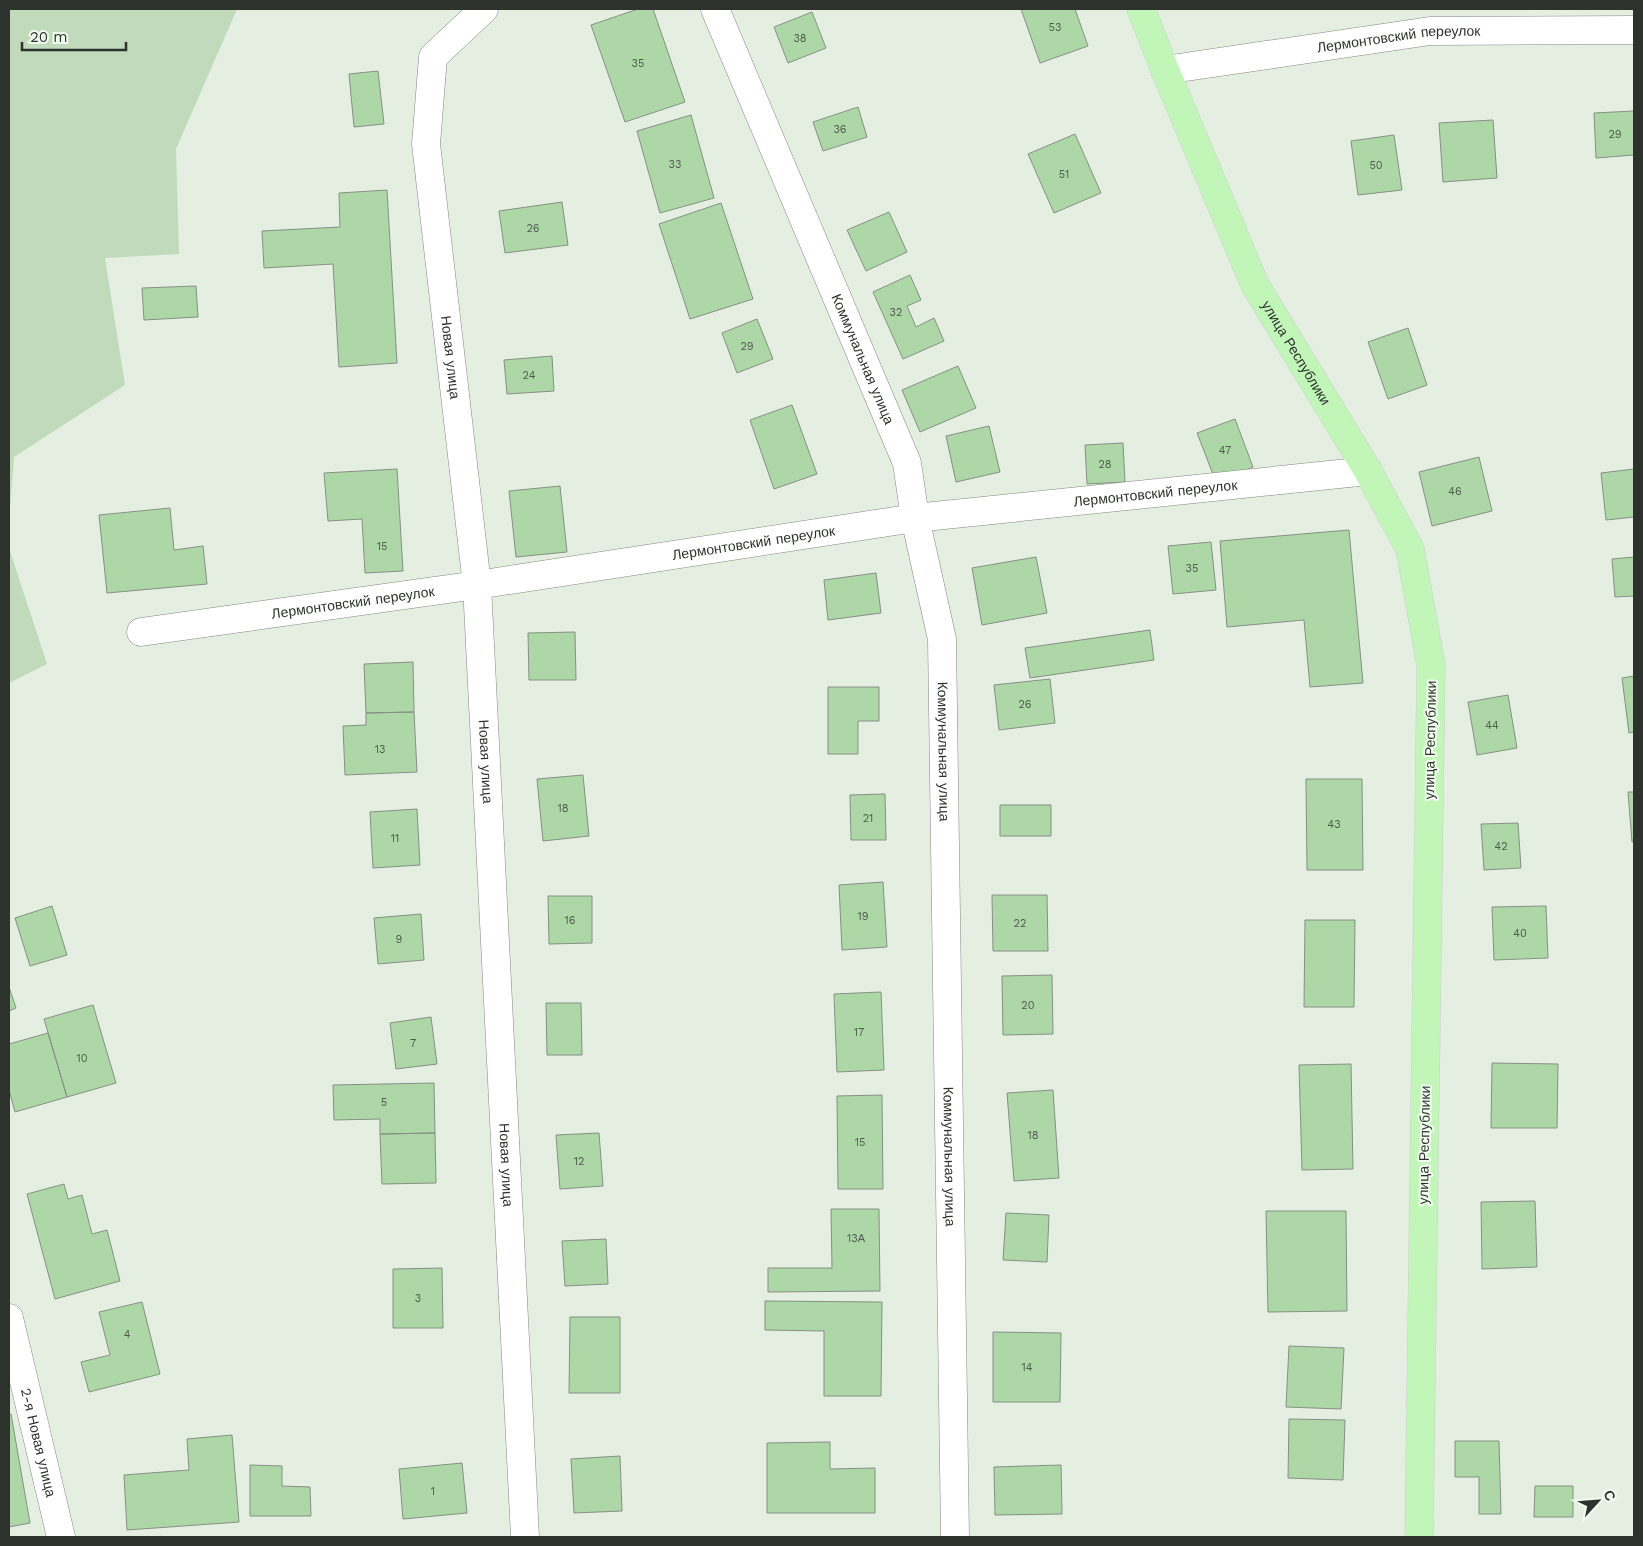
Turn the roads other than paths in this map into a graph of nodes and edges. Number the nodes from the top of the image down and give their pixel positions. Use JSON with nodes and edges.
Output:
{"nodes":[{"id":1,"x":484,"y":9,"type":"edge"},
{"id":2,"x":715,"y":9,"type":"edge"},
{"id":3,"x":1142,"y":9,"type":"edge"},
{"id":4,"x":1634,"y":30,"type":"edge"},
{"id":5,"x":1165,"y":70,"type":"junction"},
{"id":6,"x":1368,"y":471,"type":"junction"},
{"id":7,"x":915,"y":518,"type":"junction"},
{"id":8,"x":477,"y":585,"type":"junction"},
{"id":9,"x":141,"y":632,"type":"dead end"},
{"id":10,"x":9,"y":1318,"type":"edge"},
{"id":11,"x":60,"y":1537,"type":"edge"},
{"id":12,"x":525,"y":1537,"type":"edge"},
{"id":13,"x":955,"y":1537,"type":"edge"},
{"id":14,"x":1418,"y":1537,"type":"edge"}],
"edges":[{"from":1,"to":8,"type":"street","name":"Новая улица"},
{"from":2,"to":7,"type":"street","name":"Коммунальная улица"},
{"from":3,"to":5,"type":"main road","name":"улица Республики"},
{"from":4,"to":5,"type":"street","name":"Лермонтовский переулок"},
{"from":5,"to":6,"type":"main road","name":"улица Республики"},
{"from":6,"to":7,"type":"street","name":"Лермонтовский переулок"},
{"from":6,"to":14,"type":"main road","name":"улица Республики"},
{"from":7,"to":8,"type":"street","name":"Лермонтовский переулок"},
{"from":7,"to":13,"type":"street","name":"Коммунальная улица"},
{"from":8,"to":9,"type":"street","name":"Лермонтовский переулок"},
{"from":8,"to":12,"type":"street","name":"Новая улица"},
{"from":10,"to":11,"type":"street","name":"2-я Новая улица"}]}
